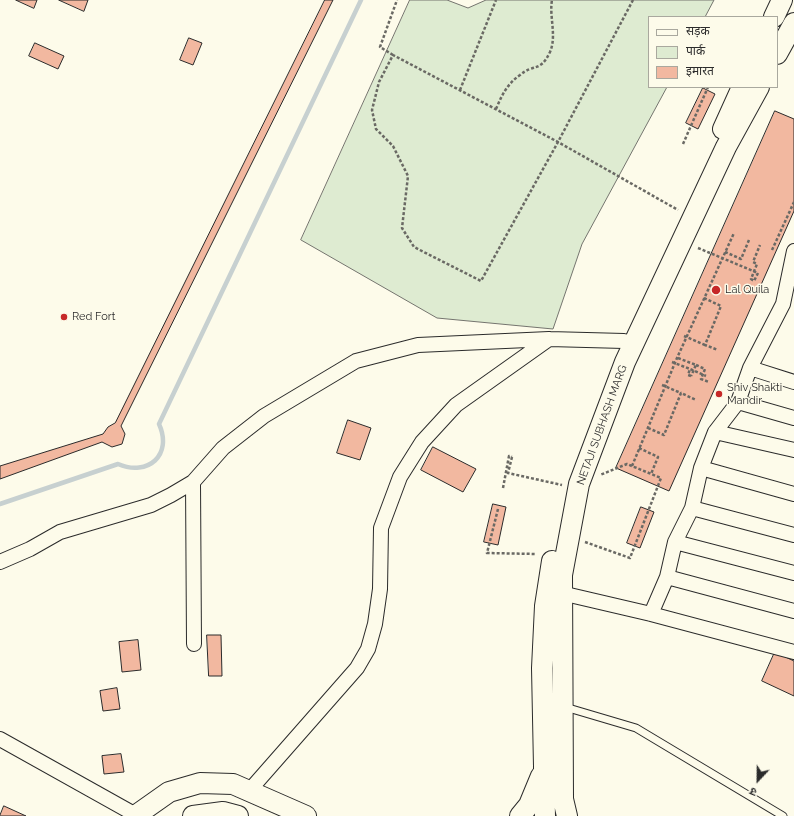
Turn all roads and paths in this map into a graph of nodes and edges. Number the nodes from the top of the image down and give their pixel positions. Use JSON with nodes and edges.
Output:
{"nodes":[{"id":1,"x":397,"y":0,"type":"edge"},
{"id":2,"x":496,"y":0,"type":"edge"},
{"id":3,"x":552,"y":0,"type":"edge"},
{"id":4,"x":633,"y":0,"type":"edge"},
{"id":5,"x":782,"y":0,"type":"edge"},
{"id":6,"x":774,"y":16,"type":"edge"},
{"id":7,"x":794,"y":23,"type":"edge"},
{"id":8,"x":778,"y":52,"type":"edge"},
{"id":9,"x":393,"y":55,"type":"junction"},
{"id":10,"x":708,"y":88,"type":"edge"},
{"id":11,"x":742,"y":88,"type":"edge"},
{"id":12,"x":758,"y":88,"type":"edge"},
{"id":13,"x":460,"y":90,"type":"junction"},
{"id":14,"x":496,"y":109,"type":"junction"},
{"id":15,"x":558,"y":142,"type":"junction"},
{"id":16,"x":683,"y":144,"type":"dead end"},
{"id":17,"x":794,"y":202,"type":"edge"},
{"id":18,"x":683,"y":213,"type":"junction"},
{"id":19,"x":734,"y":233,"type":"dead end"},
{"id":20,"x":749,"y":240,"type":"dead end"},
{"id":21,"x":681,"y":241,"type":"junction"},
{"id":22,"x":760,"y":245,"type":"dead end"},
{"id":23,"x":772,"y":250,"type":"dead end"},
{"id":24,"x":725,"y":252,"type":"junction"},
{"id":25,"x":794,"y":252,"type":"edge"},
{"id":26,"x":704,"y":298,"type":"junction"},
{"id":27,"x":684,"y":336,"type":"dead end"},
{"id":28,"x":549,"y":339,"type":"junction"},
{"id":29,"x":624,"y":341,"type":"junction"},
{"id":30,"x":704,"y":345,"type":"junction"},
{"id":31,"x":718,"y":350,"type":"dead end"},
{"id":32,"x":678,"y":358,"type":"junction"},
{"id":33,"x":672,"y":362,"type":"dead end"},
{"id":34,"x":696,"y":365,"type":"junction"},
{"id":35,"x":750,"y":368,"type":"junction"},
{"id":36,"x":690,"y":369,"type":"junction"},
{"id":37,"x":706,"y":376,"type":"dead end"},
{"id":38,"x":709,"y":382,"type":"dead end"},
{"id":39,"x":794,"y":382,"type":"edge"},
{"id":40,"x":662,"y":385,"type":"dead end"},
{"id":41,"x":681,"y":393,"type":"junction"},
{"id":42,"x":696,"y":400,"type":"dead end"},
{"id":43,"x":738,"y":402,"type":"junction"},
{"id":44,"x":794,"y":418,"type":"edge"},
{"id":45,"x":648,"y":428,"type":"junction"},
{"id":46,"x":716,"y":432,"type":"junction"},
{"id":47,"x":639,"y":448,"type":"junction"},
{"id":48,"x":794,"y":450,"type":"edge"},
{"id":49,"x":632,"y":466,"type":"junction"},
{"id":50,"x":701,"y":468,"type":"junction"},
{"id":51,"x":651,"y":474,"type":"junction"},
{"id":52,"x":194,"y":482,"type":"junction"},
{"id":53,"x":574,"y":485,"type":"junction"},
{"id":54,"x":503,"y":488,"type":"dead end"},
{"id":55,"x":794,"y":494,"type":"edge"},
{"id":56,"x":692,"y":508,"type":"junction"},
{"id":57,"x":498,"y":510,"type":"dead end"},
{"id":58,"x":794,"y":535,"type":"edge"},
{"id":59,"x":569,"y":536,"type":"junction"},
{"id":60,"x":675,"y":542,"type":"junction"},
{"id":61,"x":552,"y":554,"type":"junction"},
{"id":62,"x":0,"y":562,"type":"edge"},
{"id":63,"x":794,"y":573,"type":"edge"},
{"id":64,"x":667,"y":577,"type":"junction"},
{"id":65,"x":561,"y":593,"type":"junction"},
{"id":66,"x":794,"y":610,"type":"edge"},
{"id":67,"x":651,"y":614,"type":"junction"},
{"id":68,"x":194,"y":644,"type":"dead end"},
{"id":69,"x":794,"y":652,"type":"edge"},
{"id":70,"x":561,"y":706,"type":"junction"},
{"id":71,"x":0,"y":739,"type":"edge"},
{"id":72,"x":544,"y":770,"type":"junction"},
{"id":73,"x":249,"y":791,"type":"junction"},
{"id":74,"x":567,"y":810,"type":"edge"},
{"id":75,"x":135,"y":816,"type":"edge"},
{"id":76,"x":193,"y":816,"type":"edge"},
{"id":77,"x":238,"y":816,"type":"edge"},
{"id":78,"x":306,"y":816,"type":"edge"},
{"id":79,"x":520,"y":816,"type":"edge"},
{"id":80,"x":545,"y":816,"type":"edge"},
{"id":81,"x":783,"y":816,"type":"edge"}],
"edges":[{"from":1,"to":9,"type":"path"},
{"from":2,"to":13,"type":"path"},
{"from":3,"to":14,"type":"path"},
{"from":4,"to":15,"type":"path"},
{"from":5,"to":6,"type":"main road"},
{"from":7,"to":8,"type":"main road"},
{"from":9,"to":13,"type":"path"},
{"from":9,"to":15,"type":"path"},
{"from":10,"to":16,"type":"path"},
{"from":11,"to":18,"type":"main road","name":"NETAJI SUBHASH MARG"},
{"from":12,"to":21,"type":"main road","name":"NETAJI SUBHASH MARG"},
{"from":13,"to":14,"type":"path"},
{"from":14,"to":15,"type":"path"},
{"from":15,"to":18,"type":"path"},
{"from":17,"to":23,"type":"path"},
{"from":18,"to":29,"type":"main road","name":"NETAJI SUBHASH MARG"},
{"from":19,"to":24,"type":"path"},
{"from":20,"to":24,"type":"path"},
{"from":21,"to":22,"type":"path"},
{"from":21,"to":53,"type":"main road","name":"NETAJI SUBHASH MARG"},
{"from":24,"to":26,"type":"path"},
{"from":25,"to":35,"type":"street"},
{"from":26,"to":30,"type":"path"},
{"from":26,"to":32,"type":"path"},
{"from":27,"to":30,"type":"path"},
{"from":28,"to":29,"type":"street"},
{"from":28,"to":52,"type":"street"},
{"from":28,"to":73,"type":"street"},
{"from":29,"to":53,"type":"main road","name":"NETAJI SUBHASH MARG"},
{"from":30,"to":31,"type":"path"},
{"from":32,"to":34,"type":"path"},
{"from":32,"to":45,"type":"path"},
{"from":33,"to":36,"type":"path"},
{"from":34,"to":36,"type":"path"},
{"from":34,"to":38,"type":"path"},
{"from":35,"to":39,"type":"street"},
{"from":35,"to":43,"type":"street"},
{"from":36,"to":37,"type":"path"},
{"from":40,"to":41,"type":"path"},
{"from":41,"to":42,"type":"path"},
{"from":41,"to":45,"type":"path"},
{"from":43,"to":44,"type":"street"},
{"from":43,"to":46,"type":"street"},
{"from":45,"to":47,"type":"path"},
{"from":46,"to":48,"type":"street"},
{"from":46,"to":50,"type":"street"},
{"from":47,"to":49,"type":"path"},
{"from":47,"to":51,"type":"path"},
{"from":49,"to":51,"type":"path"},
{"from":49,"to":53,"type":"path"},
{"from":50,"to":55,"type":"street"},
{"from":50,"to":56,"type":"street"},
{"from":51,"to":59,"type":"path"},
{"from":52,"to":62,"type":"street"},
{"from":52,"to":68,"type":"street"},
{"from":53,"to":54,"type":"path"},
{"from":53,"to":59,"type":"main road","name":"NETAJI SUBHASH MARG"},
{"from":53,"to":61,"type":"main road","name":"NETAJI SUBHASH MARG"},
{"from":56,"to":58,"type":"street"},
{"from":56,"to":60,"type":"street"},
{"from":57,"to":61,"type":"path"},
{"from":59,"to":65,"type":"main road","name":"NETAJI SUBHASH MARG"},
{"from":60,"to":63,"type":"street"},
{"from":60,"to":64,"type":"street"},
{"from":61,"to":72,"type":"main road","name":"NETAJI SUBHASH MARG"},
{"from":64,"to":66,"type":"street"},
{"from":64,"to":67,"type":"street"},
{"from":65,"to":67,"type":"street"},
{"from":65,"to":70,"type":"main road","name":"NETAJI SUBHASH MARG"},
{"from":67,"to":69,"type":"street"},
{"from":70,"to":74,"type":"main road","name":"NETAJI SUBHASH MARG"},
{"from":70,"to":81,"type":"lane"},
{"from":71,"to":75,"type":"street"},
{"from":72,"to":79,"type":"main road"},
{"from":72,"to":80,"type":"main road","name":"NETAJI SUBHASH MARG"},
{"from":73,"to":75,"type":"main road"},
{"from":73,"to":78,"type":"main road"},
{"from":76,"to":77,"type":"main road"}]}
